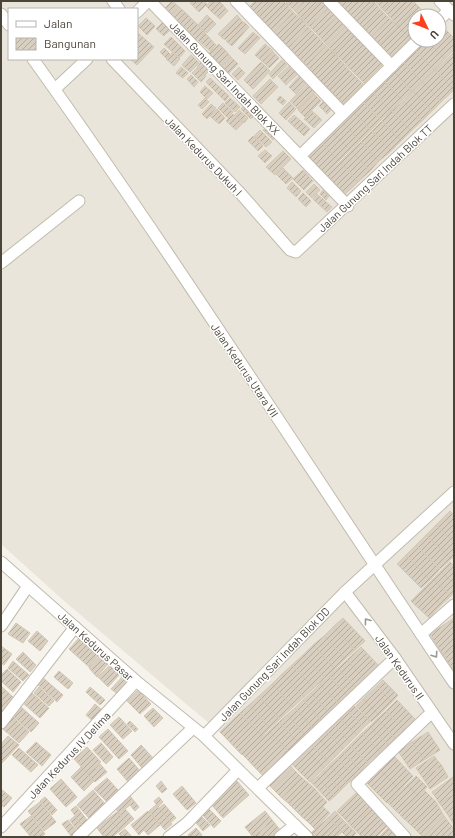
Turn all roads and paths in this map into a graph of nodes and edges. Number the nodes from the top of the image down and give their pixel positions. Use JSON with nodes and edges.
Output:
{"nodes":[{"id":1,"x":149,"y":1,"type":"edge"},
{"id":2,"x":236,"y":1,"type":"edge"},
{"id":3,"x":329,"y":1,"type":"edge"},
{"id":4,"x":440,"y":1,"type":"edge"},
{"id":5,"x":138,"y":11,"type":"edge"},
{"id":6,"x":451,"y":13,"type":"edge"},
{"id":7,"x":1,"y":14,"type":"edge"},
{"id":8,"x":8,"y":24,"type":"edge"},
{"id":9,"x":410,"y":48,"type":"edge"},
{"id":10,"x":34,"y":60,"type":"edge"},
{"id":11,"x":87,"y":60,"type":"edge"},
{"id":12,"x":113,"y":60,"type":"edge"},
{"id":13,"x":392,"y":66,"type":"junction"},
{"id":14,"x":55,"y":89,"type":"junction"},
{"id":15,"x":454,"y":104,"type":"edge"},
{"id":16,"x":343,"y":113,"type":"junction"},
{"id":17,"x":300,"y":156,"type":"junction"},
{"id":18,"x":79,"y":201,"type":"dead end"},
{"id":19,"x":348,"y":206,"type":"junction"},
{"id":20,"x":296,"y":252,"type":"joint"},
{"id":21,"x":1,"y":264,"type":"edge"},
{"id":22,"x":454,"y":492,"type":"edge"},
{"id":23,"x":1,"y":562,"type":"edge"},
{"id":24,"x":374,"y":565,"type":"junction"},
{"id":25,"x":28,"y":586,"type":"junction"},
{"id":26,"x":345,"y":592,"type":"junction"},
{"id":27,"x":454,"y":605,"type":"edge"},
{"id":28,"x":1,"y":626,"type":"edge"},
{"id":29,"x":75,"y":627,"type":"junction"},
{"id":30,"x":421,"y":634,"type":"junction"},
{"id":31,"x":395,"y":658,"type":"junction"},
{"id":32,"x":136,"y":681,"type":"junction"},
{"id":33,"x":454,"y":683,"type":"edge"},
{"id":34,"x":432,"y":712,"type":"junction"},
{"id":35,"x":1,"y":723,"type":"edge"},
{"id":36,"x":193,"y":728,"type":"junction"},
{"id":37,"x":204,"y":736,"type":"junction"},
{"id":38,"x":454,"y":744,"type":"edge"},
{"id":39,"x":238,"y":770,"type":"junction"},
{"id":40,"x":258,"y":788,"type":"junction"},
{"id":41,"x":295,"y":824,"type":"junction"},
{"id":42,"x":1,"y":827,"type":"edge"},
{"id":43,"x":78,"y":837,"type":"edge"},
{"id":44,"x":169,"y":837,"type":"edge"},
{"id":45,"x":280,"y":837,"type":"edge"},
{"id":46,"x":307,"y":837,"type":"edge"},
{"id":47,"x":405,"y":837,"type":"edge"}],
"edges":[{"from":1,"to":5,"type":"street"},
{"from":1,"to":17,"type":"street","name":"Jalan Gunung Sari Indah Blok XX"},
{"from":2,"to":16,"type":"street"},
{"from":3,"to":13,"type":"street"},
{"from":4,"to":6,"type":"street"},
{"from":7,"to":8,"type":"street"},
{"from":9,"to":13,"type":"street"},
{"from":10,"to":14,"type":"street","name":"Jalan Kedurus Utara VII"},
{"from":11,"to":14,"type":"street"},
{"from":12,"to":20,"type":"street","name":"Jalan Kedurus Dukuh I"},
{"from":13,"to":16,"type":"street"},
{"from":14,"to":24,"type":"street","name":"Jalan Kedurus Utara VII"},
{"from":15,"to":19,"type":"street","name":"Jalan Gunung Sari Indah Blok TT"},
{"from":16,"to":17,"type":"street"},
{"from":17,"to":19,"type":"street","name":"Jalan Gunung Sari Indah Blok XX"},
{"from":18,"to":21,"type":"street"},
{"from":19,"to":20,"type":"street","name":"Jalan Gunung Sari Indah Blok TT"},
{"from":22,"to":24,"type":"street","name":"Jalan Gunung Sari Indah Blok DD"},
{"from":23,"to":25,"type":"street","name":"Jalan Kedurus Pasar"},
{"from":24,"to":26,"type":"street","name":"Jalan Gunung Sari Indah Blok DD"},
{"from":24,"to":30,"type":"street","name":"Jalan Kedurus Utara VII"},
{"from":25,"to":28,"type":"street"},
{"from":25,"to":29,"type":"street","name":"Jalan Kedurus Pasar"},
{"from":31,"to":26,"type":"street","name":"Jalan Kedurus II","one_way":true},
{"from":26,"to":37,"type":"street","name":"Jalan Gunung Sari Indah Blok DD"},
{"from":27,"to":30,"type":"street"},
{"from":29,"to":32,"type":"street","name":"Jalan Kedurus Pasar"},
{"from":29,"to":35,"type":"street"},
{"from":30,"to":33,"type":"street","name":"Jalan Kedurus Utara VII","one_way":true},
{"from":31,"to":34,"type":"street","name":"Jalan Kedurus II"},
{"from":31,"to":40,"type":"street"},
{"from":32,"to":36,"type":"street","name":"Jalan Kedurus Pasar"},
{"from":32,"to":42,"type":"street","name":"Jalan Kedurus IV Delima"},
{"from":34,"to":38,"type":"street","name":"Jalan Kedurus II"},
{"from":34,"to":47,"type":"street"},
{"from":36,"to":37,"type":"street"},
{"from":36,"to":43,"type":"street"},
{"from":37,"to":39,"type":"street"},
{"from":39,"to":40,"type":"street"},
{"from":39,"to":44,"type":"street"},
{"from":40,"to":41,"type":"street"},
{"from":41,"to":45,"type":"street"},
{"from":41,"to":46,"type":"street"}]}
